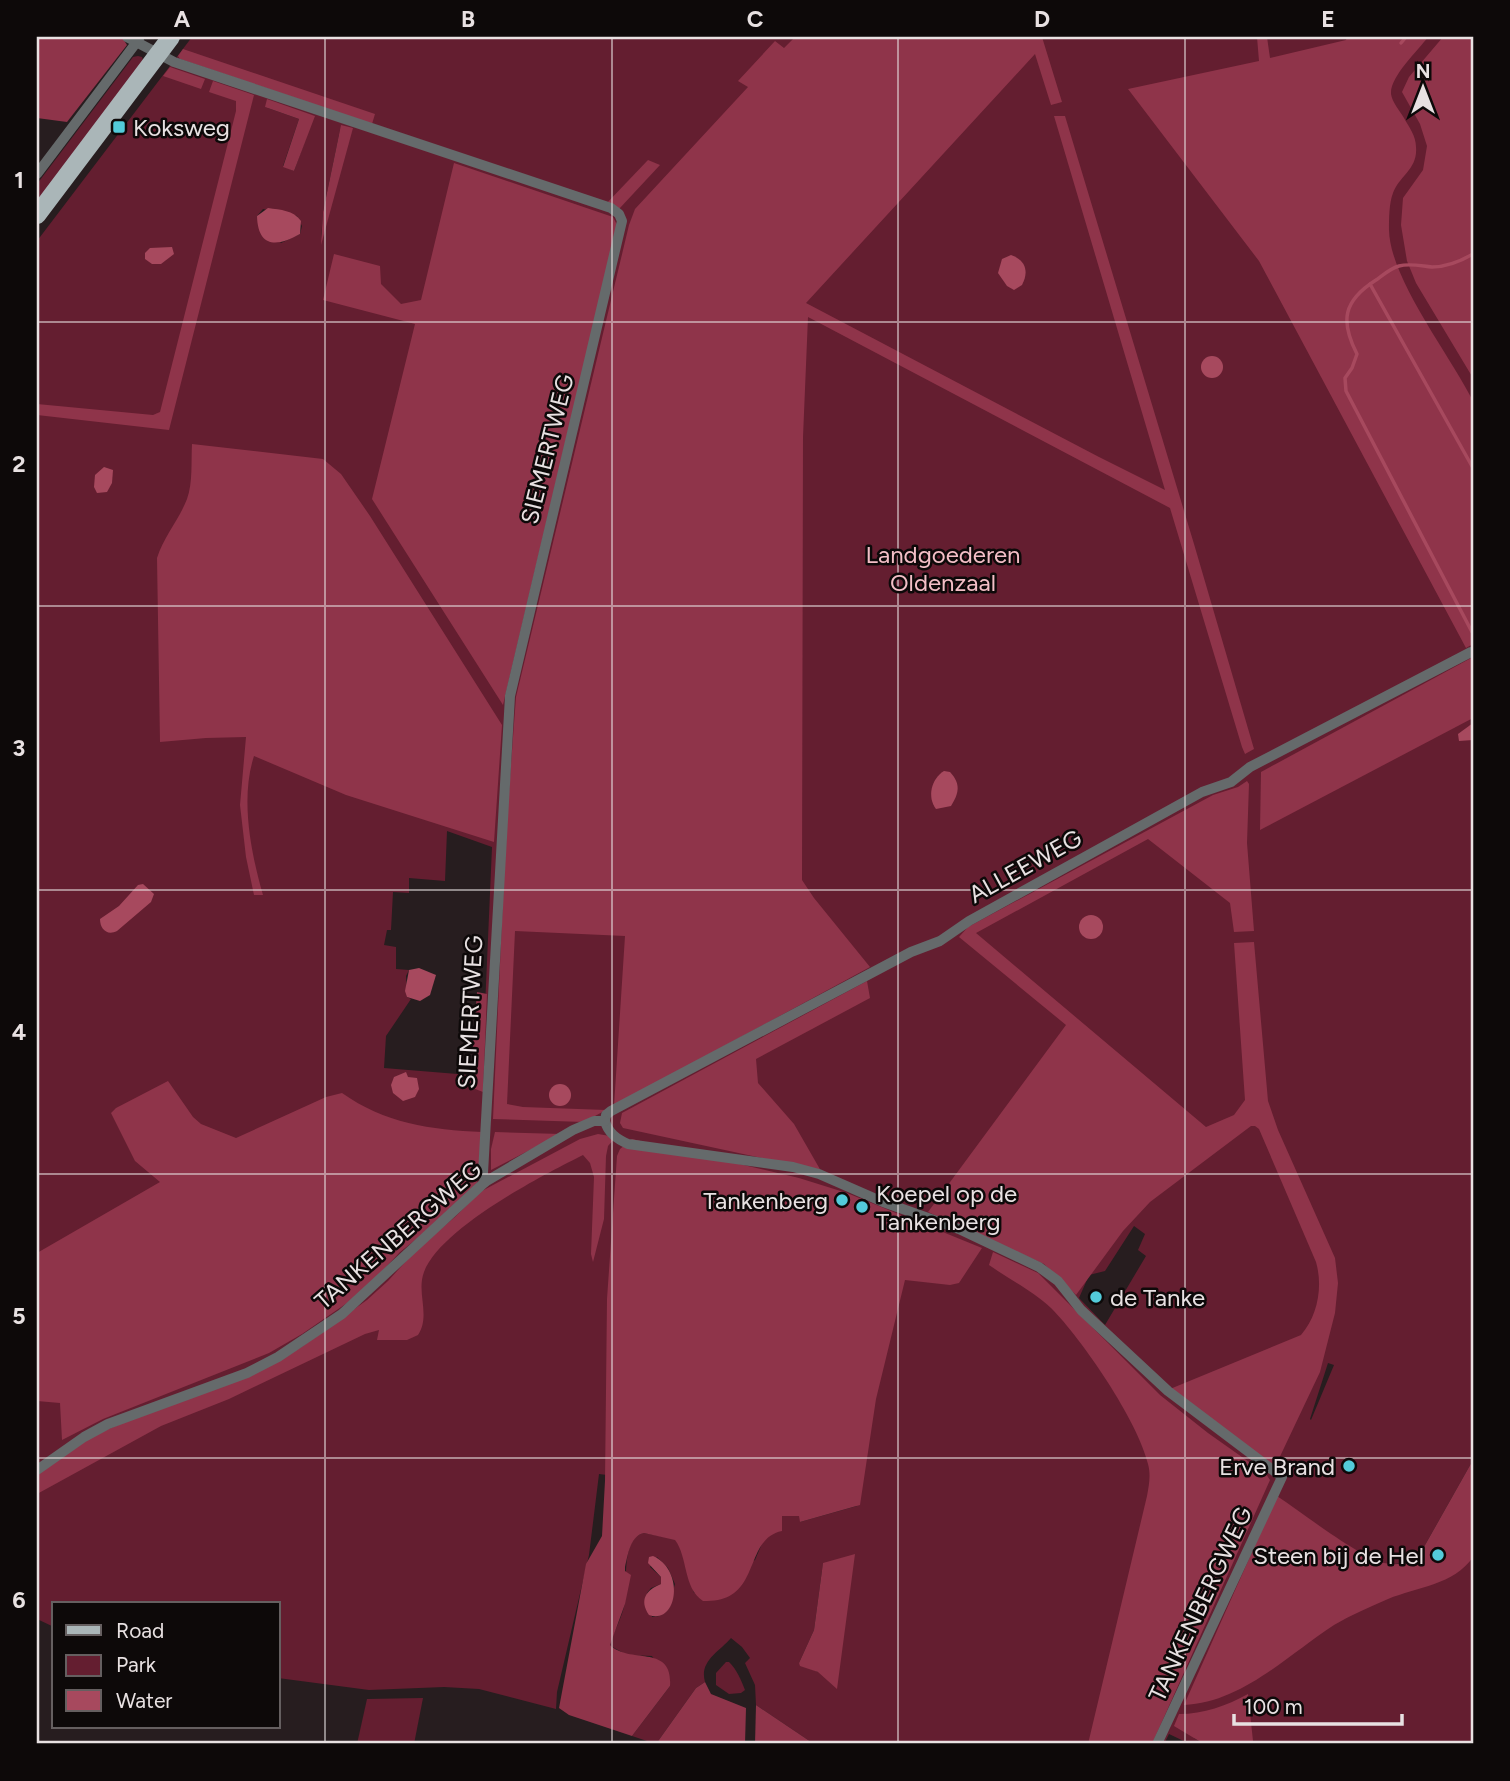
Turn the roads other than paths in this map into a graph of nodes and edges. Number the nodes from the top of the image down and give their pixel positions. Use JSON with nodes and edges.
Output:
{"nodes":[{"id":1,"x":170,"y":37,"type":"edge"},
{"id":2,"x":135,"y":39,"type":"edge"},
{"id":3,"x":157,"y":54,"type":"junction"},
{"id":4,"x":37,"y":174,"type":"edge"},
{"id":5,"x":37,"y":215,"type":"edge"},
{"id":6,"x":1471,"y":652,"type":"dead end"},
{"id":7,"x":605,"y":1121,"type":"junction"},
{"id":8,"x":485,"y":1182,"type":"junction"},
{"id":9,"x":37,"y":1470,"type":"edge"},
{"id":10,"x":1157,"y":1744,"type":"edge"}],
"edges":[{"from":1,"to":3,"type":"main road"},
{"from":2,"to":3,"type":"street"},
{"from":2,"to":4,"type":"street"},
{"from":3,"to":5,"type":"main road"},
{"from":3,"to":8,"type":"street","name":"SIEMERTWEG"},
{"from":6,"to":7,"type":"street","name":"ALLEEWEG"},
{"from":7,"to":8,"type":"street","name":"TANKENBERGWEG"},
{"from":7,"to":10,"type":"street","name":"TANKENBERGWEG"},
{"from":8,"to":9,"type":"street","name":"TANKENBERGWEG"}]}
